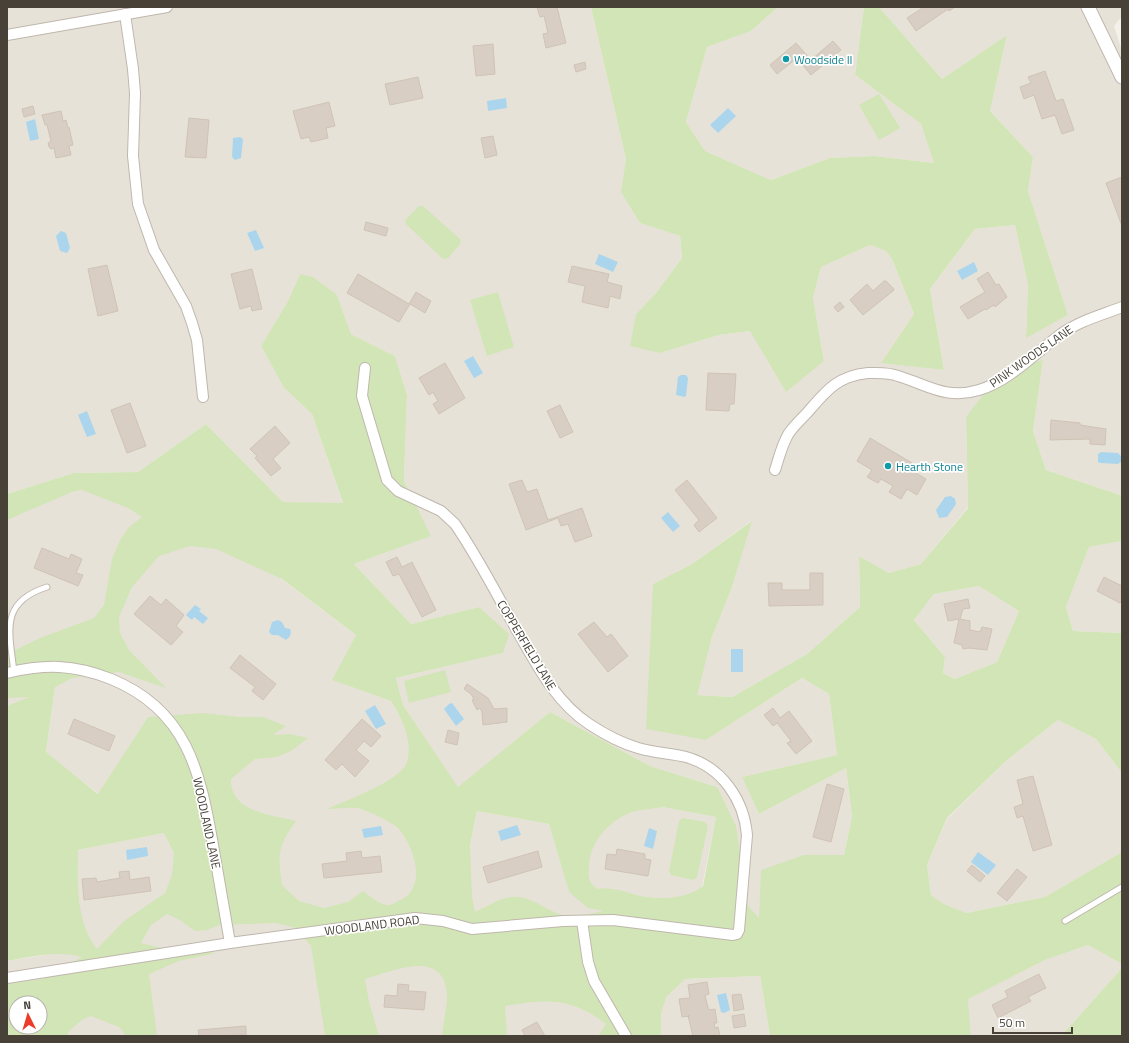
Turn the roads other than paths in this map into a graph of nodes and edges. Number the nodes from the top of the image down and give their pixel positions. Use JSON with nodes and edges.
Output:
{"nodes":[{"id":1,"x":167,"y":7,"type":"edge"},
{"id":2,"x":1088,"y":7,"type":"edge"},
{"id":3,"x":125,"y":14,"type":"junction"},
{"id":4,"x":7,"y":35,"type":"edge"},
{"id":5,"x":1122,"y":77,"type":"edge"},
{"id":6,"x":1122,"y":307,"type":"edge"},
{"id":7,"x":365,"y":368,"type":"dead end"},
{"id":8,"x":203,"y":397,"type":"dead end"},
{"id":9,"x":775,"y":470,"type":"dead end"},
{"id":10,"x":47,"y":587,"type":"dead end"},
{"id":11,"x":10,"y":672,"type":"edge"},
{"id":12,"x":1122,"y":887,"type":"edge"},
{"id":13,"x":582,"y":921,"type":"junction"},
{"id":14,"x":1065,"y":922,"type":"dead end"},
{"id":15,"x":737,"y":934,"type":"joint"},
{"id":16,"x":230,"y":943,"type":"junction"},
{"id":17,"x":7,"y":978,"type":"edge"},
{"id":18,"x":626,"y":1036,"type":"edge"}],
"edges":[{"from":1,"to":3,"type":"street"},
{"from":2,"to":5,"type":"street"},
{"from":3,"to":4,"type":"street"},
{"from":3,"to":8,"type":"street"},
{"from":6,"to":9,"type":"street","name":"PINK WOODS LANE"},
{"from":7,"to":15,"type":"street","name":"COPPERFIELD LANE"},
{"from":10,"to":11,"type":"lane"},
{"from":11,"to":16,"type":"street","name":"WOODLAND LANE"},
{"from":12,"to":14,"type":"lane"},
{"from":13,"to":15,"type":"street","name":"WOODLAND ROAD"},
{"from":13,"to":16,"type":"street","name":"WOODLAND ROAD"},
{"from":13,"to":18,"type":"street"},
{"from":16,"to":17,"type":"street","name":"WOODLAND ROAD"}]}
